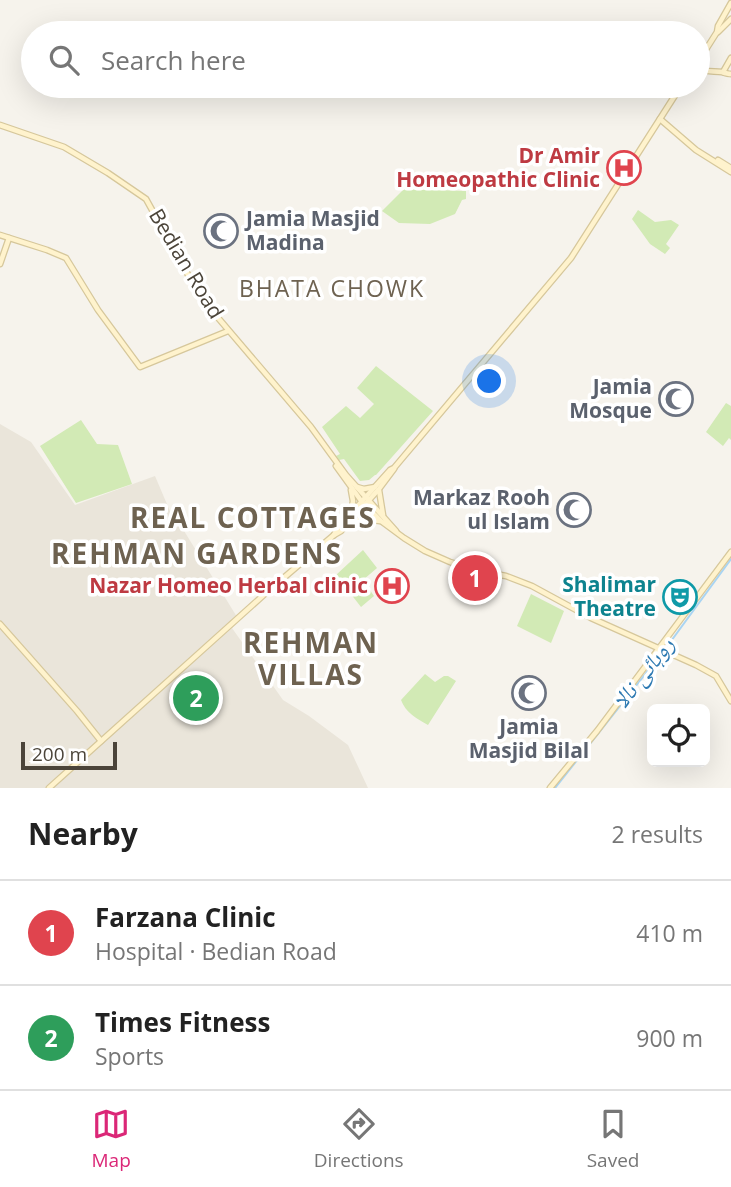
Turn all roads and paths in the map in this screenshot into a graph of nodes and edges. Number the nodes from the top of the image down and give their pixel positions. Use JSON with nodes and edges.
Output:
{"nodes":[{"id":1,"x":731,"y":3,"type":"edge"},
{"id":2,"x":729,"y":11,"type":"edge"},
{"id":3,"x":731,"y":19,"type":"edge"},
{"id":4,"x":717,"y":32,"type":"junction"},
{"id":5,"x":710,"y":43,"type":"edge"},
{"id":6,"x":731,"y":58,"type":"edge"},
{"id":7,"x":710,"y":72,"type":"edge"},
{"id":8,"x":723,"y":72,"type":"junction"},
{"id":9,"x":731,"y":75,"type":"edge"},
{"id":10,"x":673,"y":98,"type":"edge"},
{"id":11,"x":660,"y":119,"type":"junction"},
{"id":12,"x":0,"y":125,"type":"edge"},
{"id":13,"x":731,"y":170,"type":"edge"},
{"id":14,"x":0,"y":235,"type":"edge"},
{"id":15,"x":9,"y":238,"type":"junction"},
{"id":16,"x":0,"y":264,"type":"edge"},
{"id":17,"x":228,"y":331,"type":"junction"},
{"id":18,"x":331,"y":455,"type":"junction"},
{"id":19,"x":348,"y":485,"type":"junction"},
{"id":20,"x":356,"y":486,"type":"junction"},
{"id":21,"x":377,"y":488,"type":"junction"},
{"id":22,"x":365,"y":501,"type":"junction"},
{"id":23,"x":351,"y":513,"type":"junction"},
{"id":24,"x":383,"y":519,"type":"junction"},
{"id":25,"x":351,"y":522,"type":"junction"},
{"id":26,"x":334,"y":535,"type":"junction"},
{"id":27,"x":731,"y":552,"type":"edge"},
{"id":28,"x":0,"y":624,"type":"edge"},
{"id":29,"x":663,"y":648,"type":"junction"},
{"id":30,"x":731,"y":701,"type":"edge"},
{"id":31,"x":101,"y":741,"type":"junction"},
{"id":32,"x":49,"y":788,"type":"edge"},
{"id":33,"x":550,"y":788,"type":"edge"}],
"edges":[{"from":1,"to":2,"type":"main road"},
{"from":2,"to":4,"type":"main road"},
{"from":3,"to":4,"type":"main road"},
{"from":4,"to":5,"type":"main road"},
{"from":6,"to":8,"type":"main road"},
{"from":7,"to":8,"type":"main road"},
{"from":8,"to":9,"type":"main road"},
{"from":10,"to":11,"type":"main road"},
{"from":11,"to":13,"type":"main road"},
{"from":11,"to":21,"type":"main road"},
{"from":12,"to":17,"type":"main road","name":"Bedian Road"},
{"from":14,"to":15,"type":"main road"},
{"from":15,"to":16,"type":"main road"},
{"from":15,"to":17,"type":"main road"},
{"from":17,"to":18,"type":"main road","name":"Bedian Road"},
{"from":18,"to":19,"type":"main road","name":"Bedian Road"},
{"from":18,"to":20,"type":"main road","name":"Bedian Road"},
{"from":19,"to":22,"type":"main road","name":"Bedian Road"},
{"from":19,"to":23,"type":"main road"},
{"from":20,"to":21,"type":"main road"},
{"from":20,"to":22,"type":"main road","name":"Bedian Road"},
{"from":21,"to":22,"type":"main road"},
{"from":21,"to":24,"type":"main road"},
{"from":22,"to":23,"type":"main road"},
{"from":22,"to":24,"type":"main road","name":"Bedian Road"},
{"from":22,"to":25,"type":"main road"},
{"from":23,"to":26,"type":"main road"},
{"from":24,"to":25,"type":"main road"},
{"from":24,"to":29,"type":"main road","name":"Bedian Road"},
{"from":25,"to":26,"type":"main road"},
{"from":26,"to":31,"type":"main road"},
{"from":27,"to":29,"type":"main road"},
{"from":28,"to":31,"type":"main road"},
{"from":29,"to":30,"type":"main road","name":"Bedian Road"},
{"from":29,"to":33,"type":"main road"},
{"from":31,"to":32,"type":"main road"}]}
